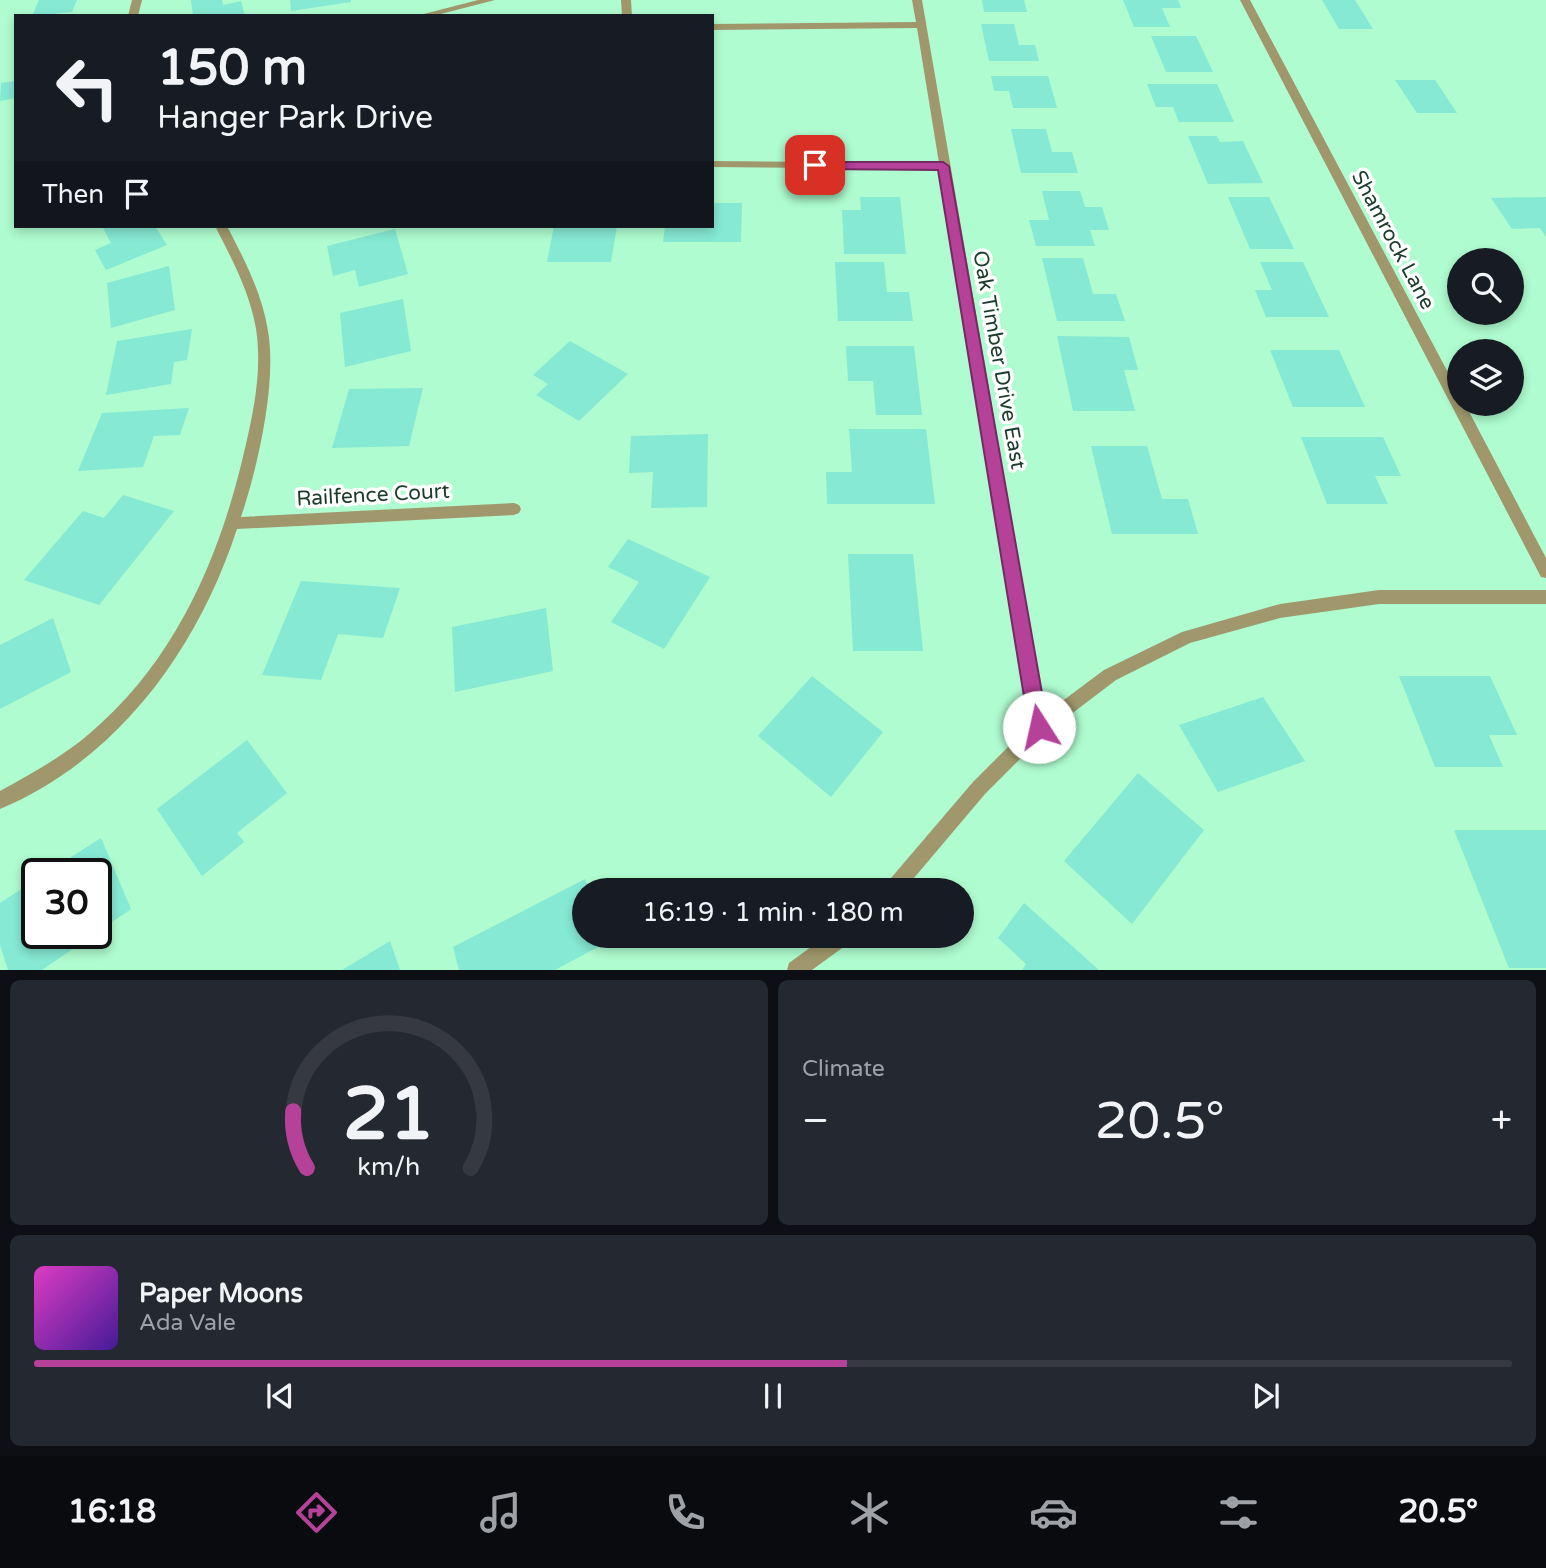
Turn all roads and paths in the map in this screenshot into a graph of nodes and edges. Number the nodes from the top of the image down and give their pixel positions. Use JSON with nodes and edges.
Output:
{"nodes":[{"id":1,"x":490,"y":0,"type":"edge"},
{"id":2,"x":917,"y":0,"type":"edge"},
{"id":3,"x":1245,"y":0,"type":"edge"},
{"id":4,"x":429,"y":14,"type":"edge"},
{"id":5,"x":920,"y":25,"type":"junction"},
{"id":6,"x":714,"y":27,"type":"edge"},
{"id":7,"x":714,"y":164,"type":"edge"},
{"id":8,"x":943,"y":166,"type":"junction"},
{"id":9,"x":222,"y":228,"type":"edge"},
{"id":10,"x":514,"y":509,"type":"dead end"},
{"id":11,"x":234,"y":523,"type":"junction"},
{"id":12,"x":1546,"y":572,"type":"edge"},
{"id":13,"x":1546,"y":597,"type":"edge"},
{"id":14,"x":1039,"y":727,"type":"junction"},
{"id":15,"x":0,"y":800,"type":"edge"},
{"id":16,"x":902,"y":878,"type":"edge"},
{"id":17,"x":826,"y":948,"type":"edge"},
{"id":18,"x":796,"y":970,"type":"edge"}],
"edges":[{"from":1,"to":4,"type":"street"},
{"from":2,"to":5,"type":"street","name":"Oak Timber Drive East"},
{"from":3,"to":12,"type":"street","name":"Shamrock Lane"},
{"from":5,"to":6,"type":"street"},
{"from":5,"to":8,"type":"street","name":"Oak Timber Drive East"},
{"from":7,"to":8,"type":"street"},
{"from":8,"to":14,"type":"street","name":"Oak Timber Drive East"},
{"from":9,"to":11,"type":"street"},
{"from":10,"to":11,"type":"street","name":"Railfence Court"},
{"from":11,"to":15,"type":"street"},
{"from":13,"to":14,"type":"street"},
{"from":14,"to":16,"type":"street"},
{"from":17,"to":18,"type":"street"}]}
